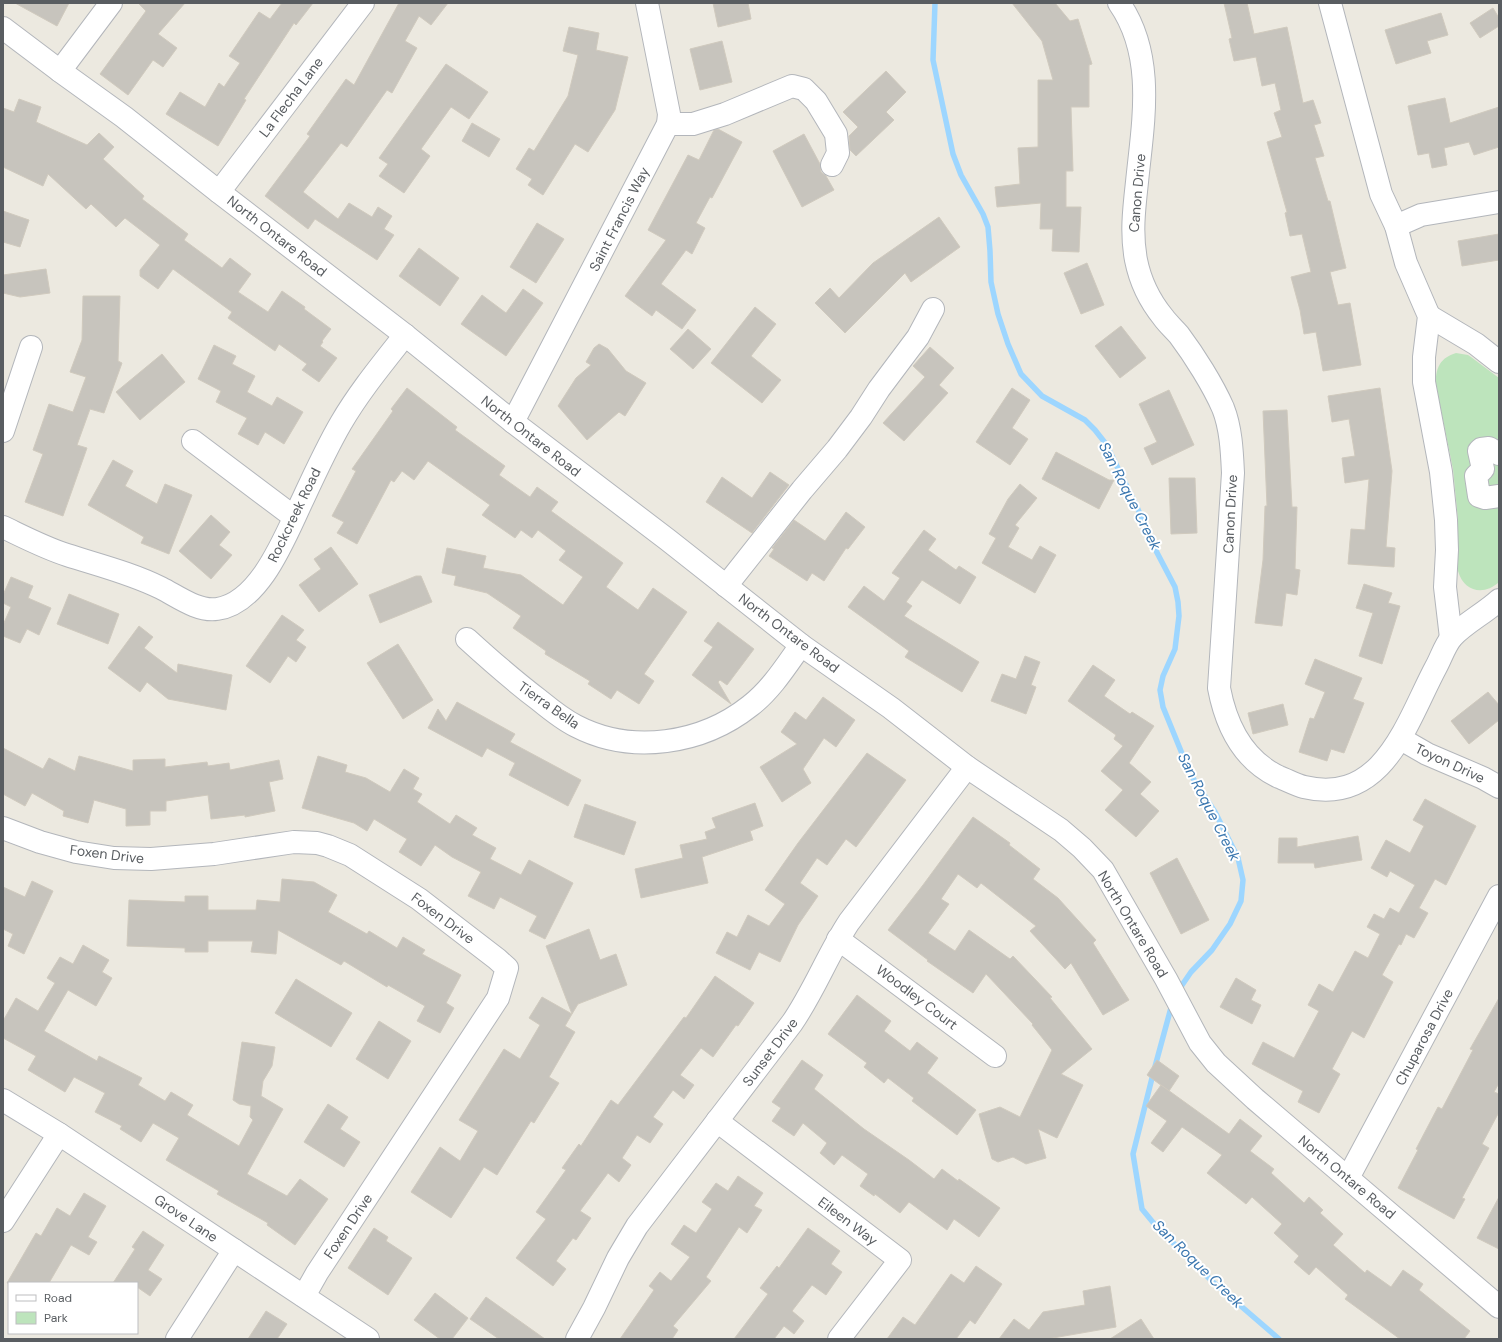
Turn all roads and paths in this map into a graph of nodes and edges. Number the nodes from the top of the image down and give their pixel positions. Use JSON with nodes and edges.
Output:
{"nodes":[{"id":1,"x":111,"y":3,"type":"edge"},
{"id":2,"x":363,"y":3,"type":"edge"},
{"id":3,"x":647,"y":3,"type":"edge"},
{"id":4,"x":1119,"y":3,"type":"edge"},
{"id":5,"x":1330,"y":3,"type":"edge"},
{"id":6,"x":3,"y":28,"type":"edge"},
{"id":7,"x":60,"y":72,"type":"junction"},
{"id":8,"x":668,"y":124,"type":"junction"},
{"id":9,"x":832,"y":166,"type":"dead end"},
{"id":10,"x":219,"y":192,"type":"junction"},
{"id":11,"x":1499,"y":202,"type":"edge"},
{"id":12,"x":1396,"y":226,"type":"junction"},
{"id":13,"x":933,"y":309,"type":"dead end"},
{"id":14,"x":1429,"y":316,"type":"junction"},
{"id":15,"x":406,"y":335,"type":"junction"},
{"id":16,"x":31,"y":347,"type":"dead end"},
{"id":17,"x":1499,"y":362,"type":"edge"},
{"id":18,"x":513,"y":422,"type":"junction"},
{"id":19,"x":3,"y":431,"type":"edge"},
{"id":20,"x":193,"y":441,"type":"dead end"},
{"id":21,"x":1499,"y":454,"type":"edge"},
{"id":22,"x":1499,"y":496,"type":"edge"},
{"id":23,"x":294,"y":517,"type":"junction"},
{"id":24,"x":3,"y":527,"type":"edge"},
{"id":25,"x":726,"y":586,"type":"junction"},
{"id":26,"x":1499,"y":600,"type":"edge"},
{"id":27,"x":1451,"y":638,"type":"junction"},
{"id":28,"x":467,"y":639,"type":"dead end"},
{"id":29,"x":801,"y":645,"type":"junction"},
{"id":30,"x":1401,"y":739,"type":"junction"},
{"id":31,"x":967,"y":767,"type":"junction"},
{"id":32,"x":1499,"y":787,"type":"edge"},
{"id":33,"x":3,"y":828,"type":"edge"},
{"id":34,"x":1499,"y":896,"type":"edge"},
{"id":35,"x":838,"y":939,"type":"junction"},
{"id":36,"x":995,"y":1056,"type":"dead end"},
{"id":37,"x":3,"y":1100,"type":"edge"},
{"id":38,"x":717,"y":1121,"type":"junction"},
{"id":39,"x":59,"y":1134,"type":"junction"},
{"id":40,"x":1348,"y":1178,"type":"junction"},
{"id":41,"x":3,"y":1221,"type":"edge"},
{"id":42,"x":234,"y":1250,"type":"junction"},
{"id":43,"x":304,"y":1296,"type":"junction"},
{"id":44,"x":1499,"y":1307,"type":"edge"},
{"id":45,"x":177,"y":1339,"type":"edge"},
{"id":46,"x":368,"y":1339,"type":"edge"},
{"id":47,"x":577,"y":1339,"type":"edge"},
{"id":48,"x":839,"y":1339,"type":"edge"}],
"edges":[{"from":1,"to":7,"type":"street"},
{"from":2,"to":10,"type":"street","name":"La Flecha Lane"},
{"from":3,"to":8,"type":"street"},
{"from":4,"to":30,"type":"street","name":"Canon Drive"},
{"from":5,"to":12,"type":"street"},
{"from":6,"to":7,"type":"street","name":"North Ontare Road"},
{"from":7,"to":10,"type":"street","name":"North Ontare Road"},
{"from":8,"to":9,"type":"street"},
{"from":8,"to":18,"type":"street","name":"Saint Francis Way"},
{"from":10,"to":15,"type":"street","name":"North Ontare Road"},
{"from":11,"to":12,"type":"street"},
{"from":12,"to":14,"type":"street"},
{"from":13,"to":25,"type":"street"},
{"from":14,"to":17,"type":"street"},
{"from":14,"to":27,"type":"street"},
{"from":15,"to":18,"type":"street","name":"North Ontare Road"},
{"from":15,"to":23,"type":"street","name":"Rockcreek Road"},
{"from":16,"to":19,"type":"street"},
{"from":18,"to":25,"type":"street","name":"North Ontare Road"},
{"from":20,"to":23,"type":"street"},
{"from":21,"to":22,"type":"street"},
{"from":23,"to":24,"type":"street","name":"Rockcreek Road"},
{"from":25,"to":29,"type":"street","name":"North Ontare Road"},
{"from":26,"to":27,"type":"street","name":"Canon Drive"},
{"from":27,"to":30,"type":"street","name":"Canon Drive"},
{"from":28,"to":29,"type":"street","name":"Tierra Bella"},
{"from":29,"to":31,"type":"street","name":"North Ontare Road"},
{"from":30,"to":32,"type":"street","name":"Toyon Drive"},
{"from":31,"to":35,"type":"street","name":"Sunset Drive"},
{"from":31,"to":40,"type":"street","name":"North Ontare Road"},
{"from":33,"to":43,"type":"street","name":"Foxen Drive"},
{"from":34,"to":40,"type":"street","name":"Chuparosa Drive"},
{"from":35,"to":36,"type":"street","name":"Woodley Court"},
{"from":35,"to":38,"type":"street","name":"Sunset Drive"},
{"from":37,"to":39,"type":"street","name":"Grove Lane"},
{"from":38,"to":47,"type":"street","name":"Sunset Drive"},
{"from":38,"to":48,"type":"street","name":"Eileen Way"},
{"from":39,"to":41,"type":"street"},
{"from":39,"to":42,"type":"street","name":"Grove Lane"},
{"from":40,"to":44,"type":"street","name":"North Ontare Road"},
{"from":42,"to":43,"type":"street","name":"Grove Lane"},
{"from":42,"to":45,"type":"street"},
{"from":43,"to":46,"type":"street","name":"Grove Lane"}]}
